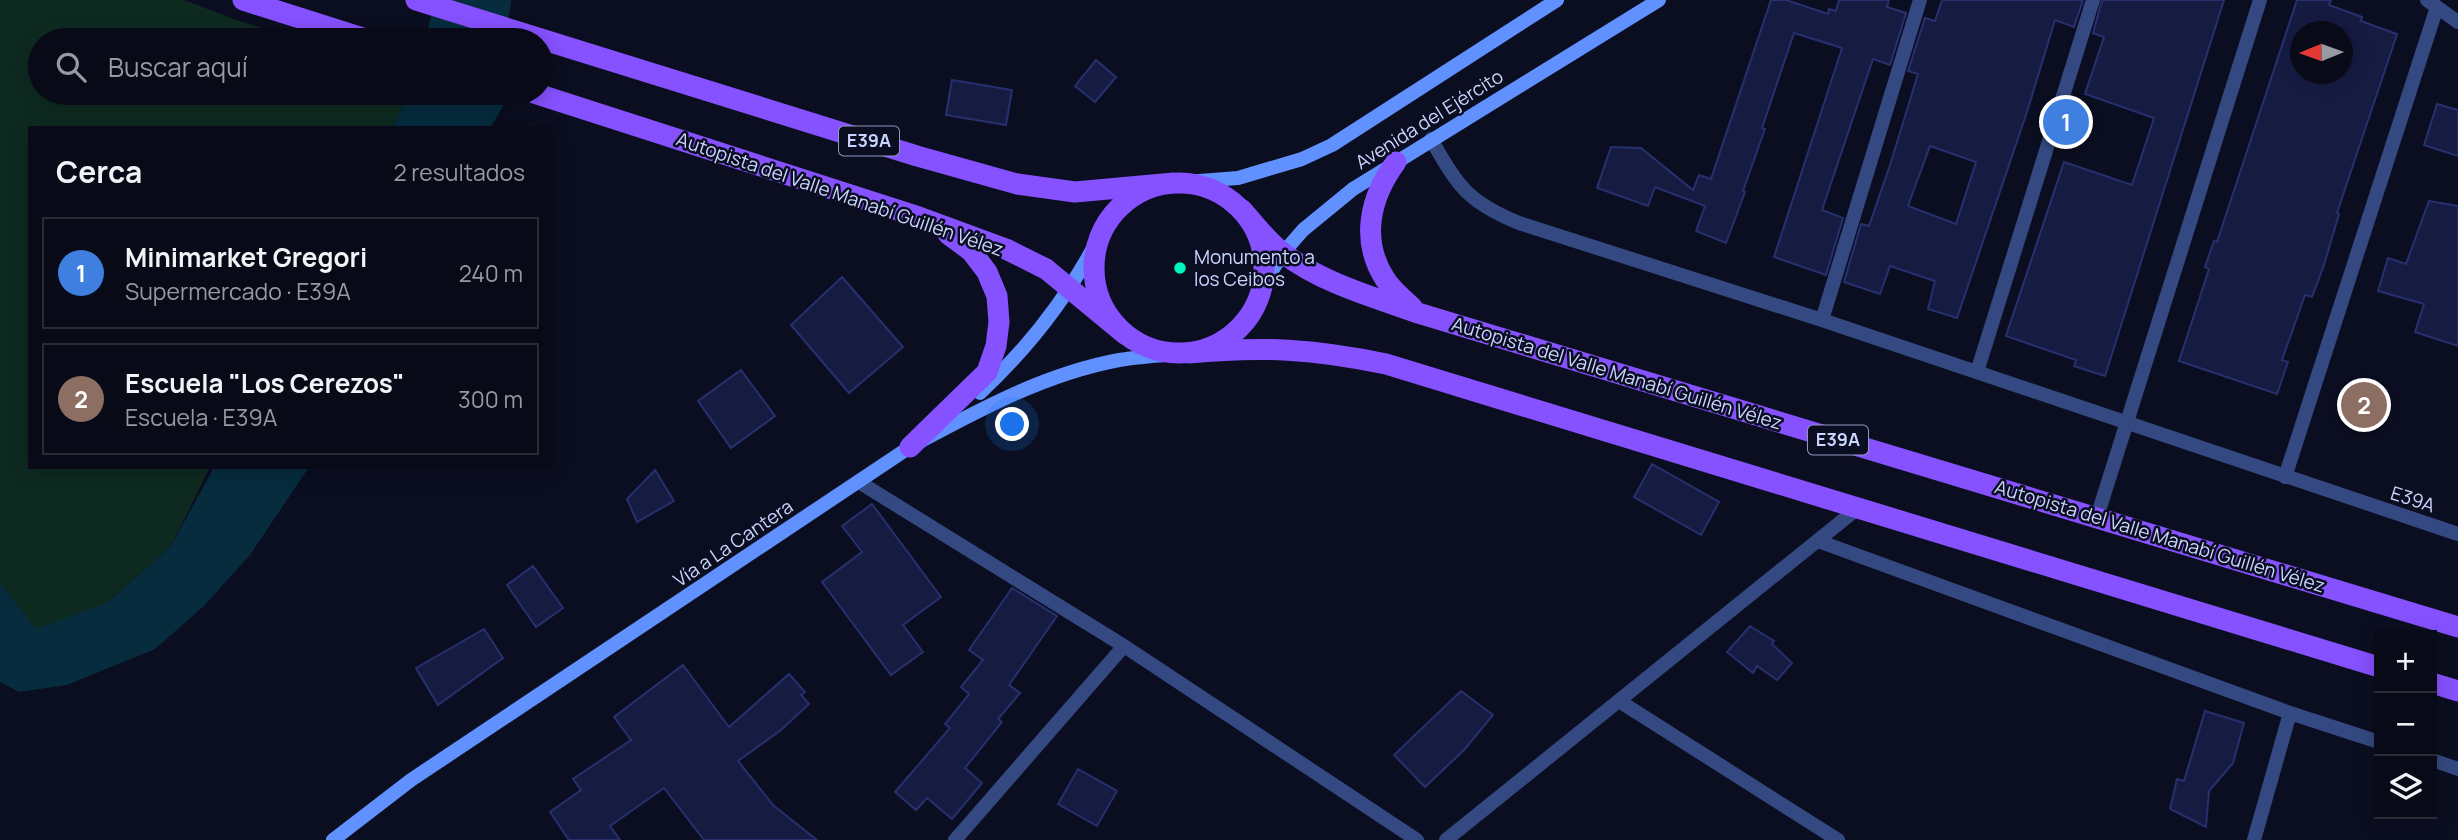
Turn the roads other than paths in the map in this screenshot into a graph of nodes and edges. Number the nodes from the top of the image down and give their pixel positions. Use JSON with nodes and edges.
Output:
{"nodes":[{"id":1,"x":243,"y":0,"type":"edge"},
{"id":2,"x":418,"y":0,"type":"edge"},
{"id":3,"x":1557,"y":0,"type":"edge"},
{"id":4,"x":1659,"y":0,"type":"edge"},
{"id":5,"x":1920,"y":0,"type":"edge"},
{"id":6,"x":2093,"y":0,"type":"edge"},
{"id":7,"x":2260,"y":0,"type":"edge"},
{"id":8,"x":2432,"y":4,"type":"edge"},
{"id":9,"x":2458,"y":22,"type":"edge"},
{"id":10,"x":331,"y":28,"type":"edge"},
{"id":11,"x":508,"y":28,"type":"edge"},
{"id":12,"x":553,"y":42,"type":"edge"},
{"id":13,"x":553,"y":99,"type":"edge"},
{"id":14,"x":1431,"y":139,"type":"junction"},
{"id":15,"x":1396,"y":162,"type":"junction"},
{"id":16,"x":1174,"y":183,"type":"junction"},
{"id":17,"x":1241,"y":209,"type":"junction"},
{"id":18,"x":919,"y":217,"type":"junction"},
{"id":19,"x":1101,"y":233,"type":"junction"},
{"id":20,"x":1283,"y":253,"type":"junction"},
{"id":21,"x":1070,"y":287,"type":"junction"},
{"id":22,"x":1255,"y":308,"type":"junction"},
{"id":23,"x":1419,"y":313,"type":"junction"},
{"id":24,"x":1822,"y":320,"type":"junction"},
{"id":25,"x":1126,"y":335,"type":"junction"},
{"id":26,"x":1189,"y":353,"type":"junction"},
{"id":27,"x":1977,"y":372,"type":"junction"},
{"id":28,"x":2127,"y":422,"type":"junction"},
{"id":29,"x":910,"y":447,"type":"junction"},
{"id":30,"x":2285,"y":477,"type":"junction"},
{"id":31,"x":859,"y":482,"type":"junction"},
{"id":32,"x":1858,"y":509,"type":"junction"},
{"id":33,"x":2098,"y":517,"type":"junction"},
{"id":34,"x":2458,"y":534,"type":"edge"},
{"id":35,"x":1818,"y":541,"type":"junction"},
{"id":36,"x":2458,"y":626,"type":"edge"},
{"id":37,"x":1124,"y":646,"type":"junction"},
{"id":38,"x":2374,"y":665,"type":"edge"},
{"id":39,"x":2437,"y":685,"type":"edge"},
{"id":40,"x":2458,"y":691,"type":"edge"},
{"id":41,"x":1619,"y":701,"type":"junction"},
{"id":42,"x":2290,"y":713,"type":"junction"},
{"id":43,"x":2374,"y":740,"type":"edge"},
{"id":44,"x":2437,"y":762,"type":"edge"},
{"id":45,"x":2458,"y":769,"type":"edge"},
{"id":46,"x":333,"y":840,"type":"edge"},
{"id":47,"x":955,"y":840,"type":"edge"},
{"id":48,"x":1417,"y":840,"type":"edge"},
{"id":49,"x":1446,"y":840,"type":"edge"},
{"id":50,"x":1838,"y":840,"type":"edge"},
{"id":51,"x":2254,"y":840,"type":"edge"}],
"edges":[{"from":1,"to":10,"type":"main road"},
{"from":2,"to":11,"type":"main road","number":"E39A"},
{"from":3,"to":16,"type":"main road","name":"Avenida del Ejército"},
{"from":4,"to":14,"type":"main road","name":"Avenida del Ejército"},
{"from":5,"to":24,"type":"street"},
{"from":6,"to":27,"type":"street"},
{"from":7,"to":28,"type":"street"},
{"from":8,"to":9,"type":"street"},
{"from":8,"to":30,"type":"street"},
{"from":12,"to":16,"type":"main road","number":"E39A"},
{"from":13,"to":18,"type":"main road","name":"Autopista del Valle Manabí Guillén Vélez","number":"E39A"},
{"from":14,"to":15,"type":"main road","name":"Avenida del Ejército"},
{"from":14,"to":24,"type":"street","name":"E39A"},
{"from":15,"to":20,"type":"main road","name":"Avenida del Ejército"},
{"from":15,"to":23,"type":"main road"},
{"from":16,"to":17,"type":"main road","number":"E39A"},
{"from":16,"to":19,"type":"main road","number":"E39A"},
{"from":17,"to":20,"type":"main road","name":"Autopista del Valle Manabí Guillén Vélez","number":"E39A"},
{"from":17,"to":22,"type":"main road","number":"E39A"},
{"from":18,"to":21,"type":"main road","name":"Autopista del Valle Manabí Guillén Vélez","number":"E39A"},
{"from":18,"to":29,"type":"main road"},
{"from":19,"to":21,"type":"main road"},
{"from":19,"to":25,"type":"main road","number":"E39A"},
{"from":20,"to":22,"type":"main road","name":"Avenida del Ejército"},
{"from":20,"to":23,"type":"main road","name":"Autopista del Valle Manabí Guillén Vélez","number":"E39A"},
{"from":21,"to":25,"type":"main road","name":"Autopista del Valle Manabí Guillén Vélez","number":"E39A"},
{"from":21,"to":29,"type":"main road"},
{"from":22,"to":26,"type":"main road","number":"E39A"},
{"from":23,"to":33,"type":"main road","name":"Autopista del Valle Manabí Guillén Vélez","number":"E39A"},
{"from":24,"to":27,"type":"street","name":"E39A"},
{"from":25,"to":26,"type":"main road","number":"E39A"},
{"from":26,"to":29,"type":"main road","name":"Vía a La Cantera"},
{"from":26,"to":32,"type":"main road","number":"E39A"},
{"from":27,"to":28,"type":"street","name":"E39A"},
{"from":28,"to":30,"type":"street","name":"E39A"},
{"from":28,"to":33,"type":"street"},
{"from":29,"to":31,"type":"main road","name":"Vía a La Cantera"},
{"from":30,"to":34,"type":"street","name":"E39A"},
{"from":31,"to":37,"type":"street"},
{"from":31,"to":46,"type":"main road","name":"Vía a La Cantera"},
{"from":32,"to":35,"type":"street"},
{"from":32,"to":38,"type":"main road","number":"E39A"},
{"from":33,"to":36,"type":"main road","name":"Autopista del Valle Manabí Guillén Vélez","number":"E39A"},
{"from":35,"to":41,"type":"street"},
{"from":35,"to":42,"type":"street"},
{"from":37,"to":47,"type":"street"},
{"from":37,"to":48,"type":"street"},
{"from":39,"to":40,"type":"main road"},
{"from":41,"to":49,"type":"street"},
{"from":41,"to":50,"type":"street"},
{"from":42,"to":43,"type":"street"},
{"from":42,"to":51,"type":"street"},
{"from":44,"to":45,"type":"street"}]}
